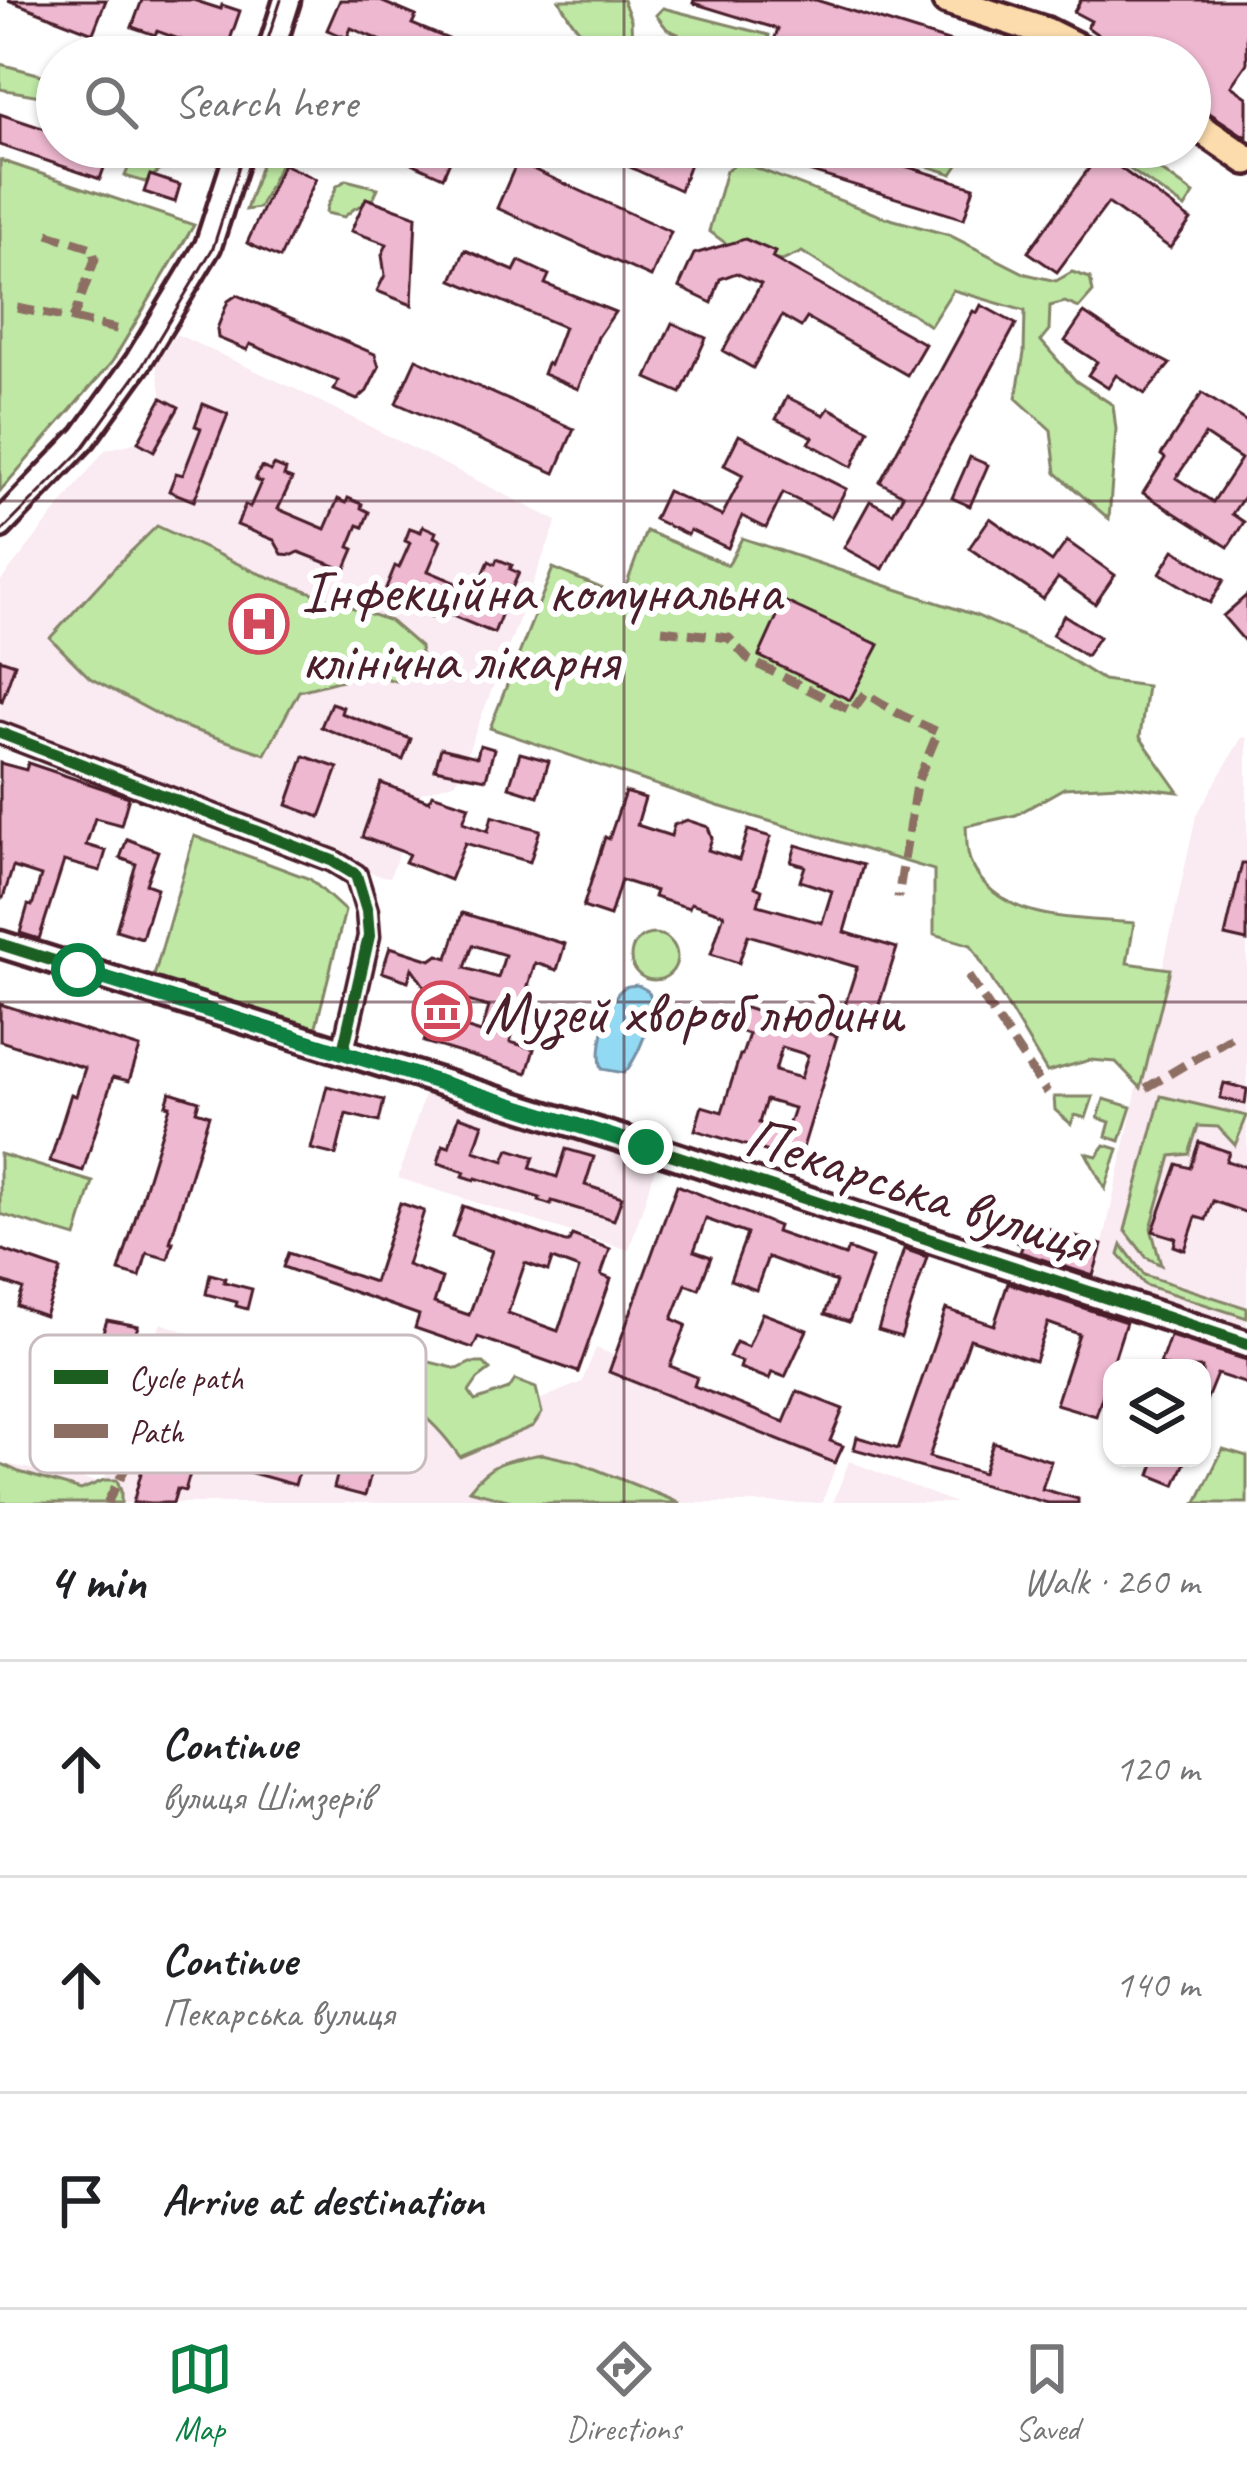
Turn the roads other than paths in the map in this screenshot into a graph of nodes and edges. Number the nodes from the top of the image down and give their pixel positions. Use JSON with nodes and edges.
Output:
{"nodes":[{"id":1,"x":286,"y":0,"type":"edge"},
{"id":2,"x":947,"y":0,"type":"edge"},
{"id":3,"x":275,"y":36,"type":"edge"},
{"id":4,"x":1054,"y":36,"type":"edge"},
{"id":5,"x":1211,"y":135,"type":"edge"},
{"id":6,"x":1247,"y":160,"type":"edge"},
{"id":7,"x":233,"y":168,"type":"edge"},
{"id":8,"x":0,"y":525,"type":"edge"},
{"id":9,"x":0,"y":733,"type":"edge"},
{"id":10,"x":0,"y":944,"type":"edge"},
{"id":11,"x":343,"y":1051,"type":"junction"},
{"id":12,"x":1247,"y":1344,"type":"edge"}],
"edges":[{"from":1,"to":3,"type":"street"},
{"from":2,"to":4,"type":"main road"},
{"from":5,"to":6,"type":"main road"},
{"from":7,"to":8,"type":"street"},
{"from":9,"to":11,"type":"street"},
{"from":10,"to":11,"type":"street","name":"Пекарська вулиця"},
{"from":11,"to":12,"type":"street","name":"Пекарська вулиця"}]}
